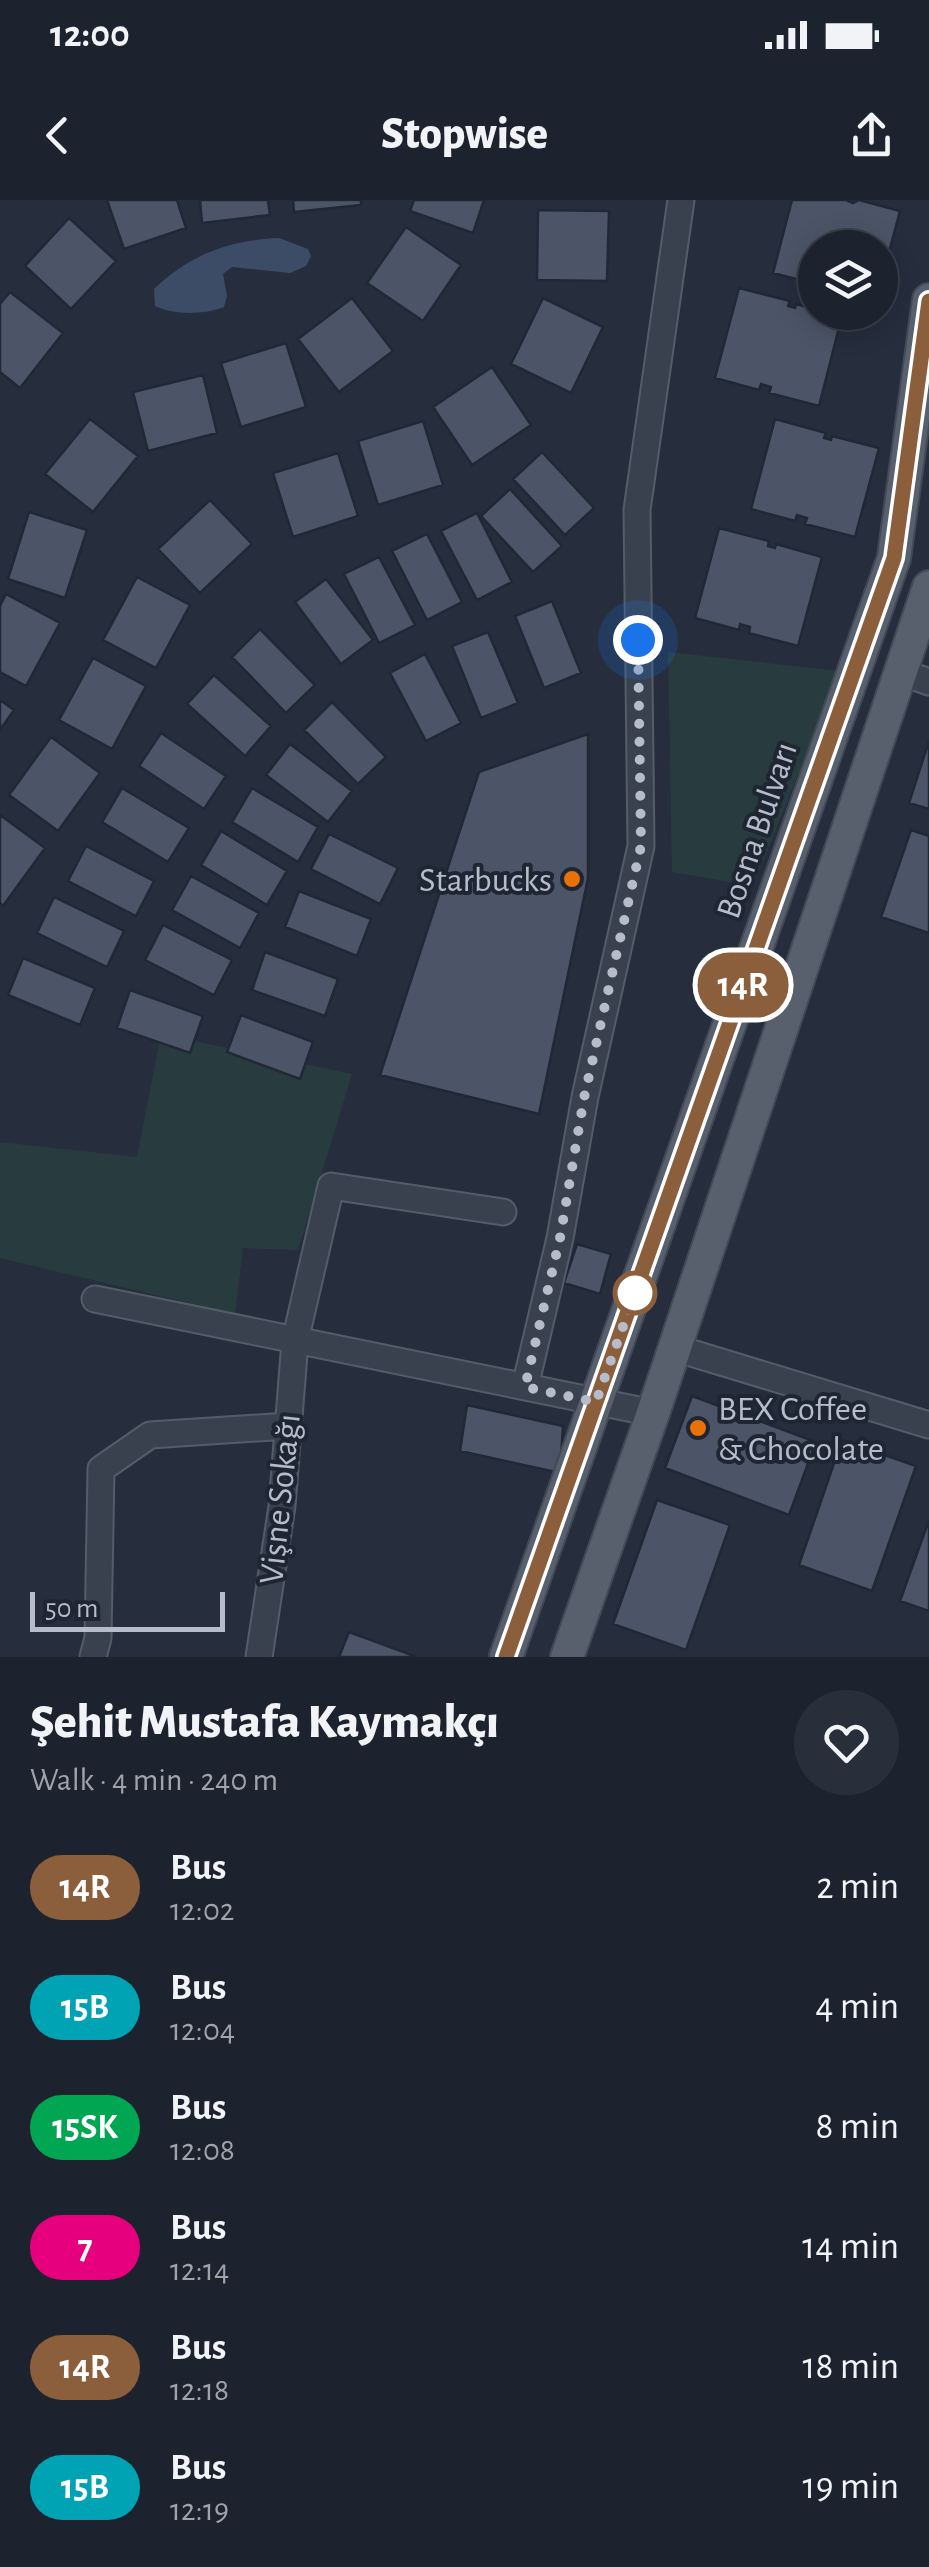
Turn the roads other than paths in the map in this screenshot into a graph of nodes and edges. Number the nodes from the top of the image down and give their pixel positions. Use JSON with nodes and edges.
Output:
{"nodes":[{"id":1,"x":681,"y":200,"type":"edge"},
{"id":2,"x":929,"y":300,"type":"edge"},
{"id":3,"x":929,"y":587,"type":"edge"},
{"id":4,"x":915,"y":677,"type":"edge"},
{"id":5,"x":503,"y":1212,"type":"dead end"},
{"id":6,"x":95,"y":1299,"type":"dead end"},
{"id":7,"x":295,"y":1341,"type":"junction"},
{"id":8,"x":675,"y":1348,"type":"junction"},
{"id":9,"x":525,"y":1387,"type":"junction"},
{"id":10,"x":596,"y":1402,"type":"junction"},
{"id":11,"x":653,"y":1413,"type":"junction"},
{"id":12,"x":929,"y":1424,"type":"edge"},
{"id":13,"x":288,"y":1426,"type":"junction"},
{"id":14,"x":93,"y":1657,"type":"edge"},
{"id":15,"x":259,"y":1657,"type":"edge"},
{"id":16,"x":506,"y":1657,"type":"edge"},
{"id":17,"x":567,"y":1657,"type":"edge"}],
"edges":[{"from":1,"to":9,"type":"street"},
{"from":2,"to":10,"type":"main road","name":"Bosna Bulvarı"},
{"from":3,"to":4,"type":"main road"},
{"from":4,"to":8,"type":"main road"},
{"from":5,"to":7,"type":"street","name":"Vişne Sokağı"},
{"from":6,"to":7,"type":"street"},
{"from":7,"to":9,"type":"street"},
{"from":7,"to":13,"type":"street","name":"Vişne Sokağı"},
{"from":8,"to":11,"type":"main road"},
{"from":8,"to":12,"type":"street"},
{"from":9,"to":10,"type":"street"},
{"from":10,"to":11,"type":"street"},
{"from":10,"to":16,"type":"main road","name":"Bosna Bulvarı"},
{"from":11,"to":17,"type":"main road"},
{"from":13,"to":14,"type":"street"},
{"from":13,"to":15,"type":"street","name":"Vişne Sokağı"}]}
